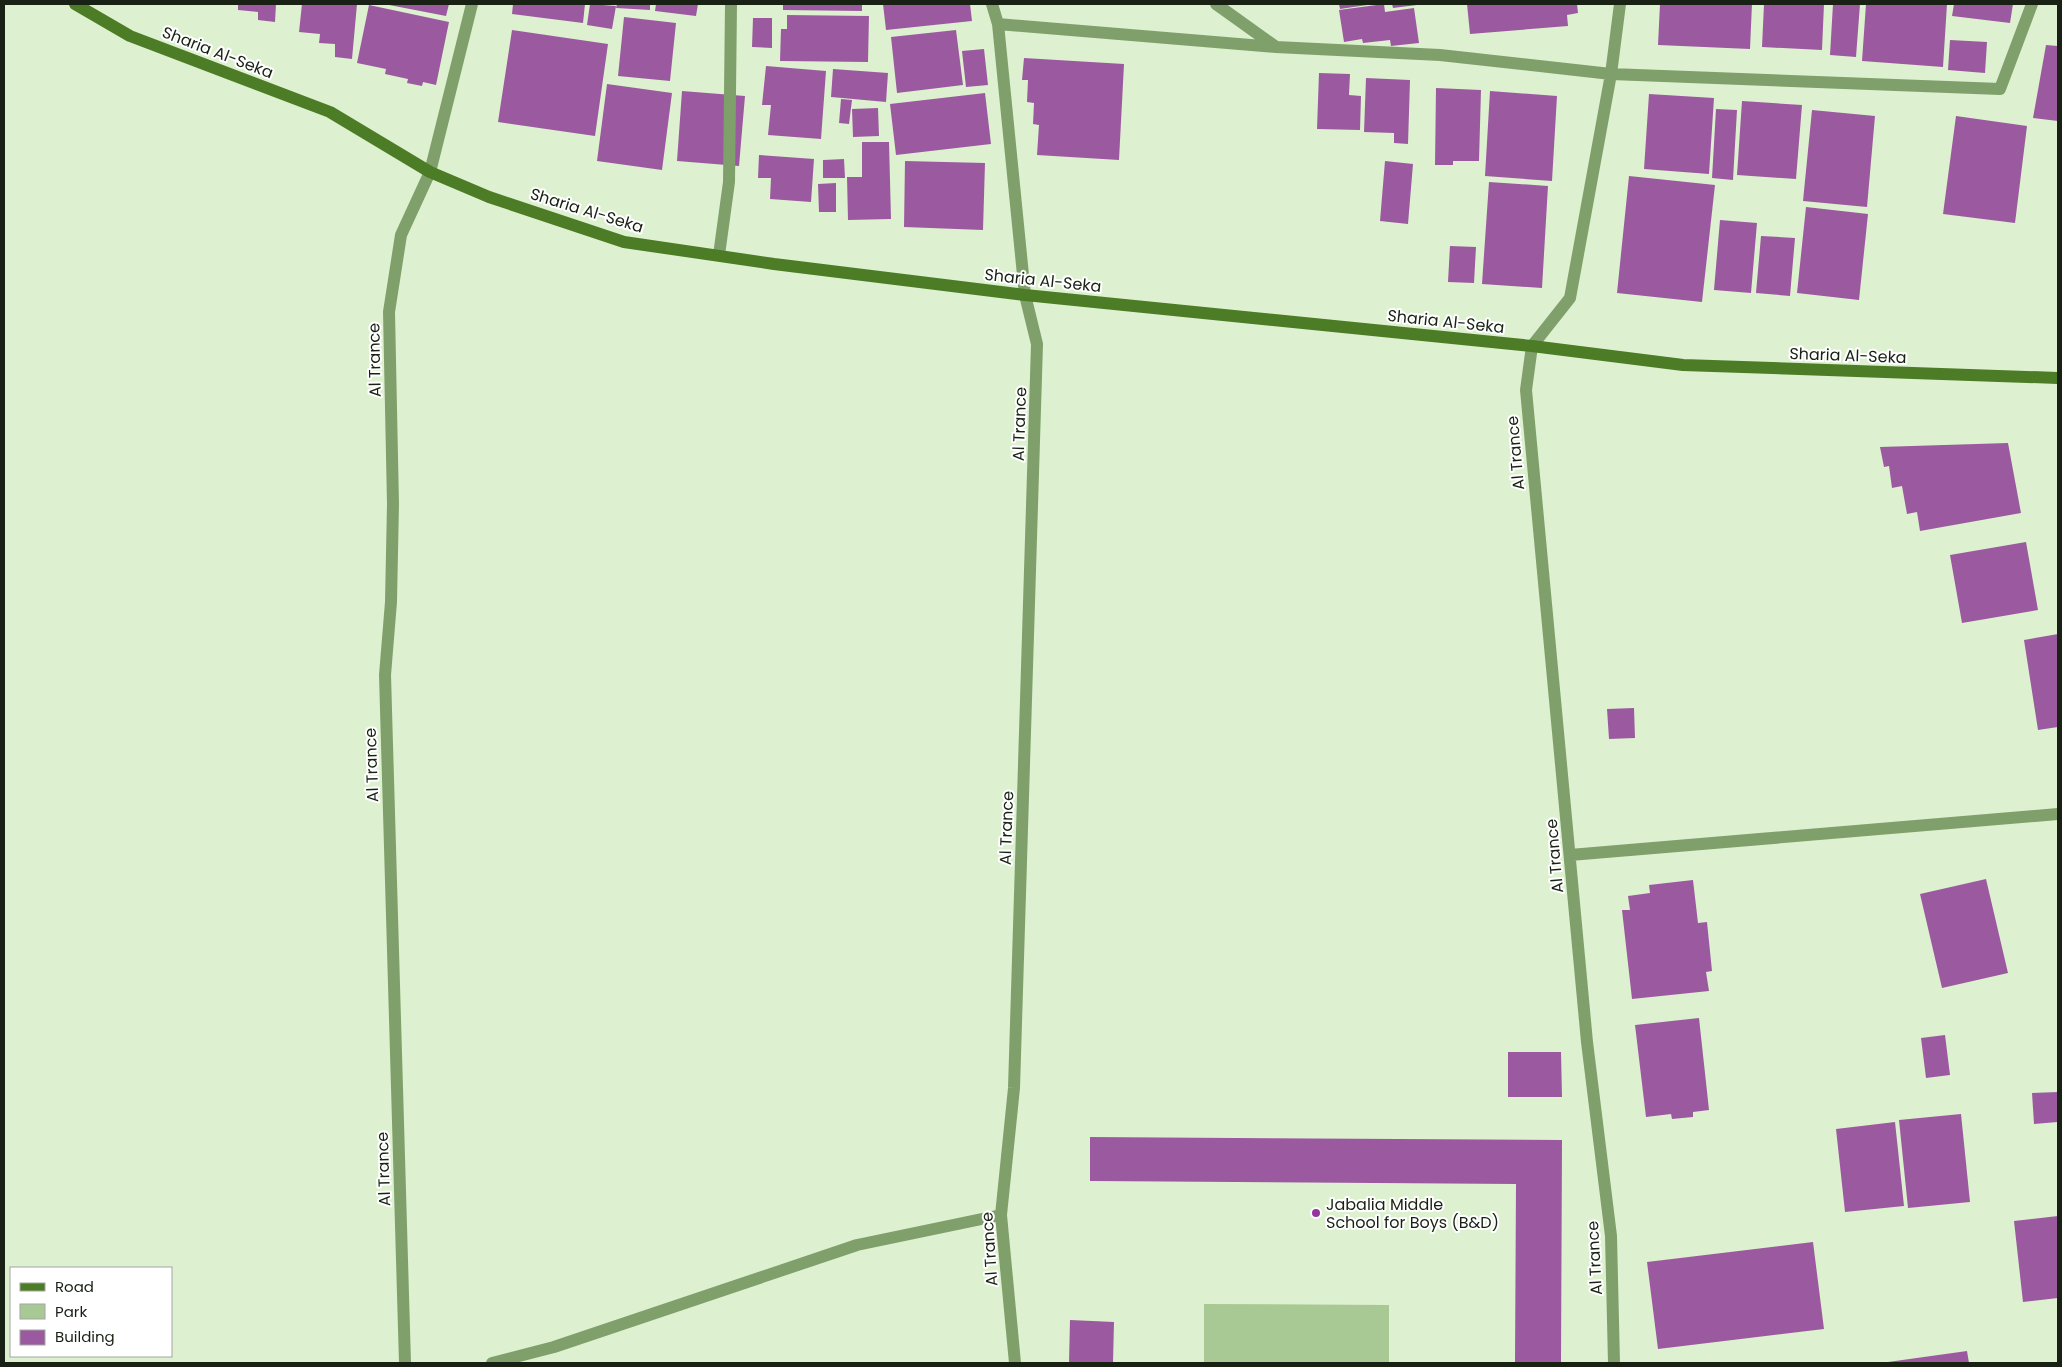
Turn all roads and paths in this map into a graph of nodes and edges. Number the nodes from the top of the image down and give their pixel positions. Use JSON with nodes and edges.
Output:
{"nodes":[{"id":1,"x":75,"y":4,"type":"edge"},
{"id":2,"x":472,"y":4,"type":"edge"},
{"id":3,"x":731,"y":4,"type":"edge"},
{"id":4,"x":992,"y":4,"type":"edge"},
{"id":5,"x":1216,"y":4,"type":"edge"},
{"id":6,"x":1620,"y":4,"type":"edge"},
{"id":7,"x":2032,"y":4,"type":"edge"},
{"id":8,"x":998,"y":24,"type":"junction"},
{"id":9,"x":1276,"y":47,"type":"junction"},
{"id":10,"x":1611,"y":74,"type":"junction"},
{"id":11,"x":430,"y":172,"type":"junction"},
{"id":12,"x":719,"y":255,"type":"junction"},
{"id":13,"x":1025,"y":295,"type":"junction"},
{"id":14,"x":1532,"y":346,"type":"junction"},
{"id":15,"x":2058,"y":378,"type":"edge"},
{"id":16,"x":2058,"y":814,"type":"edge"},
{"id":17,"x":1570,"y":856,"type":"junction"},
{"id":18,"x":1001,"y":1215,"type":"junction"},
{"id":19,"x":405,"y":1363,"type":"edge"},
{"id":20,"x":492,"y":1363,"type":"edge"},
{"id":21,"x":1015,"y":1363,"type":"edge"},
{"id":22,"x":1614,"y":1363,"type":"edge"}],
"edges":[{"from":1,"to":11,"type":"street","name":"Sharia Al-Seka"},
{"from":2,"to":11,"type":"street","name":"Al Trance"},
{"from":3,"to":12,"type":"street"},
{"from":4,"to":8,"type":"street","name":"Al Trance"},
{"from":5,"to":9,"type":"street"},
{"from":6,"to":10,"type":"street"},
{"from":7,"to":10,"type":"street"},
{"from":8,"to":9,"type":"street"},
{"from":8,"to":13,"type":"street","name":"Al Trance"},
{"from":9,"to":10,"type":"street"},
{"from":10,"to":14,"type":"street"},
{"from":11,"to":12,"type":"street","name":"Sharia Al-Seka"},
{"from":11,"to":19,"type":"street","name":"Al Trance"},
{"from":12,"to":13,"type":"street","name":"Sharia Al-Seka"},
{"from":13,"to":14,"type":"street","name":"Sharia Al-Seka"},
{"from":13,"to":18,"type":"street","name":"Al Trance"},
{"from":14,"to":15,"type":"street","name":"Sharia Al-Seka"},
{"from":14,"to":17,"type":"street","name":"Al Trance"},
{"from":16,"to":17,"type":"street"},
{"from":17,"to":22,"type":"street","name":"Al Trance"},
{"from":18,"to":20,"type":"street"},
{"from":18,"to":21,"type":"street","name":"Al Trance"}]}
